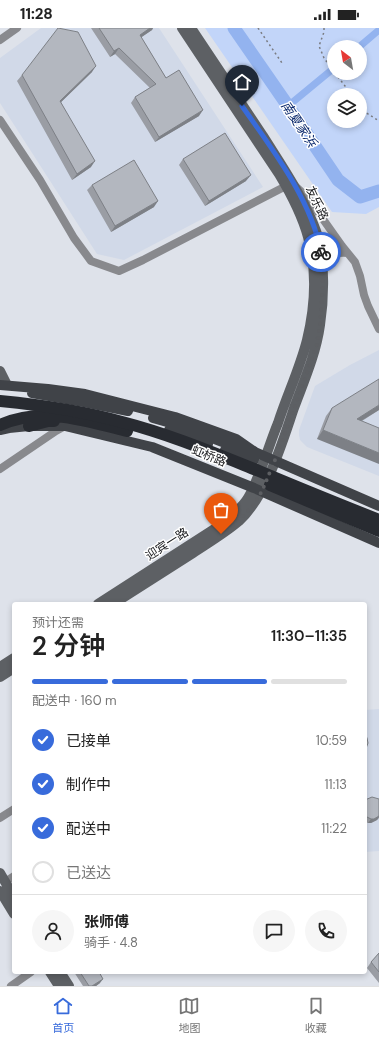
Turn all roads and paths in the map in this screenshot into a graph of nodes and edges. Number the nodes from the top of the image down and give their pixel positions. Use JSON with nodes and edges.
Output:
{"nodes":[{"id":1,"x":17,"y":28,"type":"edge"},
{"id":2,"x":182,"y":28,"type":"edge"},
{"id":3,"x":191,"y":28,"type":"edge"},
{"id":4,"x":258,"y":28,"type":"edge"},
{"id":5,"x":324,"y":28,"type":"edge"},
{"id":6,"x":0,"y":40,"type":"edge"},
{"id":7,"x":327,"y":62,"type":"edge"},
{"id":8,"x":282,"y":63,"type":"dead end"},
{"id":9,"x":339,"y":80,"type":"edge"},
{"id":10,"x":346,"y":88,"type":"edge"},
{"id":11,"x":367,"y":113,"type":"edge"},
{"id":12,"x":0,"y":120,"type":"edge"},
{"id":13,"x":379,"y":121,"type":"edge"},
{"id":14,"x":290,"y":185,"type":"junction"},
{"id":15,"x":347,"y":253,"type":"junction"},
{"id":16,"x":317,"y":259,"type":"junction"},
{"id":17,"x":379,"y":329,"type":"edge"},
{"id":18,"x":0,"y":371,"type":"edge"},
{"id":19,"x":2,"y":386,"type":"edge"},
{"id":20,"x":0,"y":400,"type":"edge"},
{"id":21,"x":0,"y":407,"type":"edge"},
{"id":22,"x":64,"y":410,"type":"junction"},
{"id":23,"x":90,"y":421,"type":"junction"},
{"id":24,"x":0,"y":425,"type":"edge"},
{"id":25,"x":25,"y":426,"type":"junction"},
{"id":26,"x":65,"y":426,"type":"junction"},
{"id":27,"x":0,"y":430,"type":"edge"},
{"id":28,"x":0,"y":437,"type":"edge"},
{"id":29,"x":254,"y":456,"type":"junction"},
{"id":30,"x":271,"y":458,"type":"junction"},
{"id":31,"x":0,"y":469,"type":"edge"},
{"id":32,"x":258,"y":489,"type":"junction"},
{"id":33,"x":379,"y":506,"type":"edge"},
{"id":34,"x":379,"y":520,"type":"edge"},
{"id":35,"x":379,"y":531,"type":"edge"},
{"id":36,"x":379,"y":542,"type":"edge"},
{"id":37,"x":101,"y":602,"type":"edge"},
{"id":38,"x":116,"y":602,"type":"edge"},
{"id":39,"x":12,"y":659,"type":"edge"},
{"id":40,"x":0,"y":667,"type":"edge"},
{"id":41,"x":12,"y":669,"type":"edge"},
{"id":42,"x":0,"y":677,"type":"edge"},
{"id":43,"x":12,"y":810,"type":"edge"},
{"id":44,"x":0,"y":818,"type":"edge"},
{"id":45,"x":6,"y":877,"type":"edge"},
{"id":46,"x":0,"y":891,"type":"edge"},
{"id":47,"x":12,"y":891,"type":"edge"},
{"id":48,"x":12,"y":911,"type":"edge"},
{"id":49,"x":28,"y":974,"type":"edge"},
{"id":50,"x":51,"y":974,"type":"edge"},
{"id":51,"x":61,"y":974,"type":"edge"},
{"id":52,"x":11,"y":986,"type":"edge"},
{"id":53,"x":59,"y":986,"type":"edge"},
{"id":54,"x":69,"y":986,"type":"edge"}],
"edges":[{"from":1,"to":6,"type":"street"},
{"from":2,"to":14,"type":"main road","name":"友乐路"},
{"from":3,"to":14,"type":"main road","name":"友乐路"},
{"from":4,"to":8,"type":"path"},
{"from":5,"to":7,"type":"path"},
{"from":9,"to":10,"type":"path"},
{"from":11,"to":13,"type":"path"},
{"from":12,"to":14,"type":"street"},
{"from":14,"to":15,"type":"street"},
{"from":14,"to":16,"type":"main road","name":"友乐路"},
{"from":15,"to":16,"type":"street"},
{"from":15,"to":17,"type":"street"},
{"from":16,"to":30,"type":"main road","name":"友乐路"},
{"from":18,"to":19,"type":"main road"},
{"from":19,"to":29,"type":"main road","name":"虹桥路"},
{"from":19,"to":29,"type":"main road","name":"虹桥路"},
{"from":20,"to":22,"type":"highway","bridge":true},
{"from":20,"to":29,"type":"main road"},
{"from":21,"to":22,"type":"highway","bridge":true},
{"from":22,"to":34,"type":"highway","bridge":true},
{"from":23,"to":24,"type":"highway"},
{"from":23,"to":25,"type":"highway"},
{"from":23,"to":35,"type":"highway","bridge":true},
{"from":25,"to":26,"type":"main road","name":"虹桥路"},
{"from":25,"to":27,"type":"main road","name":"虹桥路"},
{"from":25,"to":28,"type":"main road","name":"虹桥路"},
{"from":26,"to":31,"type":"street"},
{"from":26,"to":32,"type":"main road","name":"虹桥路"},
{"from":29,"to":30,"type":"main road","name":"虹桥路"},
{"from":30,"to":32,"type":"main road","name":"迎宾一路"},
{"from":30,"to":33,"type":"main road","name":"虹桥路"},
{"from":32,"to":36,"type":"main road","name":"虹桥路"},
{"from":32,"to":37,"type":"main road","name":"迎宾一路"},
{"from":32,"to":38,"type":"main road","name":"迎宾一路"},
{"from":39,"to":40,"type":"main road"},
{"from":41,"to":42,"type":"main road"},
{"from":43,"to":44,"type":"street"},
{"from":45,"to":47,"type":"main road"},
{"from":46,"to":48,"type":"main road"},
{"from":49,"to":52,"type":"street"},
{"from":50,"to":53,"type":"main road"},
{"from":51,"to":54,"type":"main road"}]}
